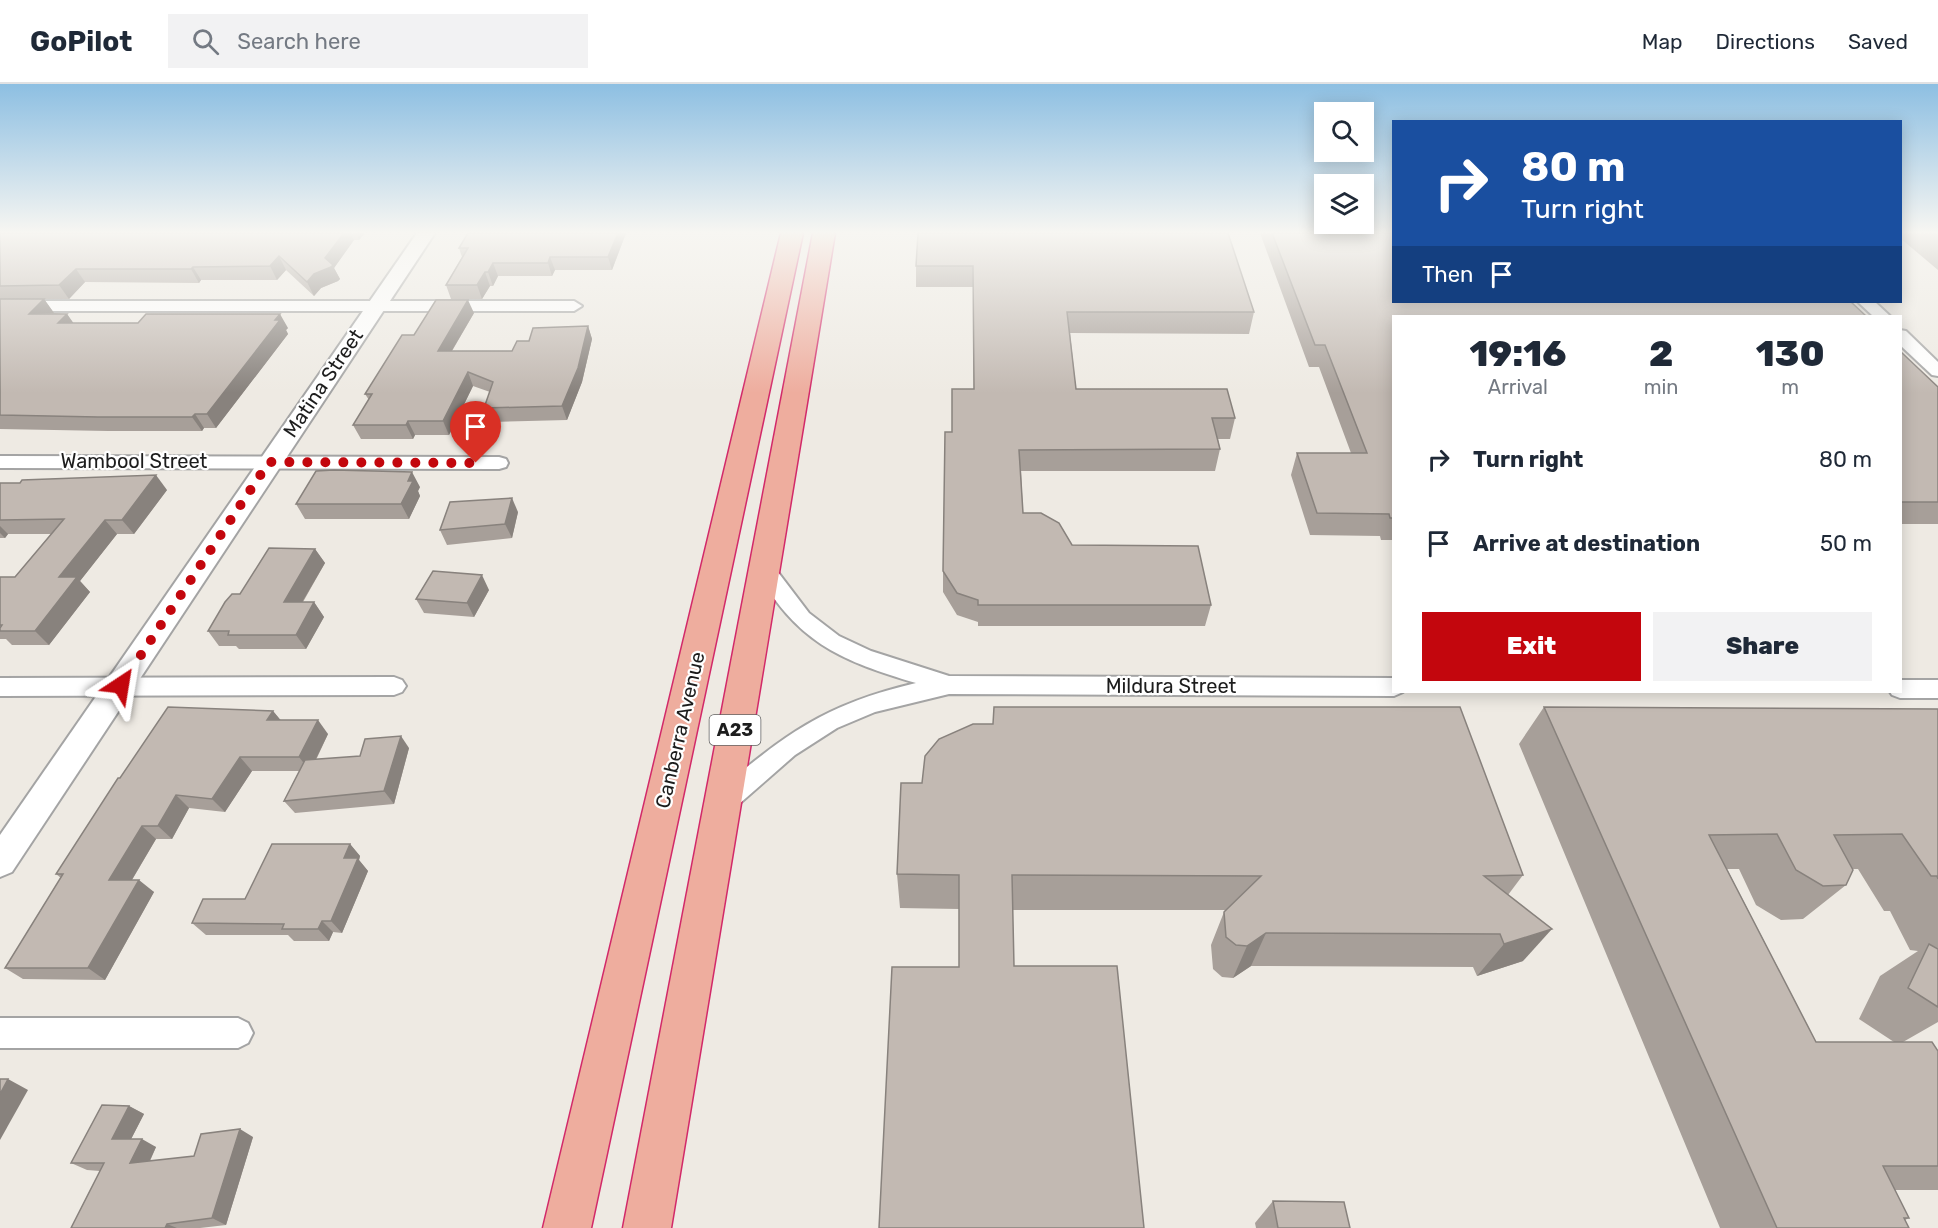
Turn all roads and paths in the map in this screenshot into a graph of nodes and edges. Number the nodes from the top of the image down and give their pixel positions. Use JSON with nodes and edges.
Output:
{"nodes":[{"id":1,"x":389,"y":286,"type":"edge"},
{"id":2,"x":780,"y":286,"type":"edge"},
{"id":3,"x":814,"y":286,"type":"edge"},
{"id":4,"x":1867,"y":303,"type":"edge"},
{"id":5,"x":0,"y":306,"type":"edge"},
{"id":6,"x":375,"y":306,"type":"junction"},
{"id":7,"x":574,"y":306,"type":"dead end"},
{"id":8,"x":1881,"y":315,"type":"edge"},
{"id":9,"x":1902,"y":336,"type":"edge"},
{"id":10,"x":1938,"y":371,"type":"edge"},
{"id":11,"x":0,"y":462,"type":"edge"},
{"id":12,"x":269,"y":462,"type":"junction"},
{"id":13,"x":499,"y":463,"type":"dead end"},
{"id":14,"x":764,"y":568,"type":"junction"},
{"id":15,"x":121,"y":685,"type":"junction"},
{"id":16,"x":949,"y":685,"type":"junction"},
{"id":17,"x":394,"y":686,"type":"dead end"},
{"id":18,"x":0,"y":687,"type":"edge"},
{"id":19,"x":1392,"y":687,"type":"edge"},
{"id":20,"x":1902,"y":689,"type":"edge"},
{"id":21,"x":1938,"y":689,"type":"edge"},
{"id":22,"x":722,"y":803,"type":"junction"},
{"id":23,"x":0,"y":862,"type":"edge"},
{"id":24,"x":0,"y":1033,"type":"edge"},
{"id":25,"x":238,"y":1033,"type":"dead end"},
{"id":26,"x":567,"y":1228,"type":"edge"},
{"id":27,"x":646,"y":1228,"type":"edge"}],
"edges":[{"from":1,"to":6,"type":"street","name":"Matina Street"},
{"from":2,"to":26,"type":"highway","name":"Canberra Avenue","number":"A23"},
{"from":3,"to":14,"type":"highway","number":"A23"},
{"from":4,"to":8,"type":"street"},
{"from":5,"to":6,"type":"street"},
{"from":6,"to":7,"type":"street"},
{"from":6,"to":12,"type":"street","name":"Matina Street"},
{"from":9,"to":10,"type":"street"},
{"from":11,"to":12,"type":"street","name":"Wambool Street"},
{"from":12,"to":13,"type":"street","name":"Wambool Street"},
{"from":12,"to":15,"type":"street","name":"Matina Street"},
{"from":14,"to":16,"type":"street","name":"Mildura Street"},
{"from":14,"to":22,"type":"highway","number":"A23"},
{"from":15,"to":17,"type":"street"},
{"from":15,"to":18,"type":"street"},
{"from":15,"to":23,"type":"street","name":"Matina Street"},
{"from":16,"to":19,"type":"street","name":"Mildura Street"},
{"from":16,"to":22,"type":"street","name":"Mildura Street"},
{"from":20,"to":21,"type":"street"},
{"from":22,"to":27,"type":"highway","number":"A23"},
{"from":24,"to":25,"type":"street"}]}
